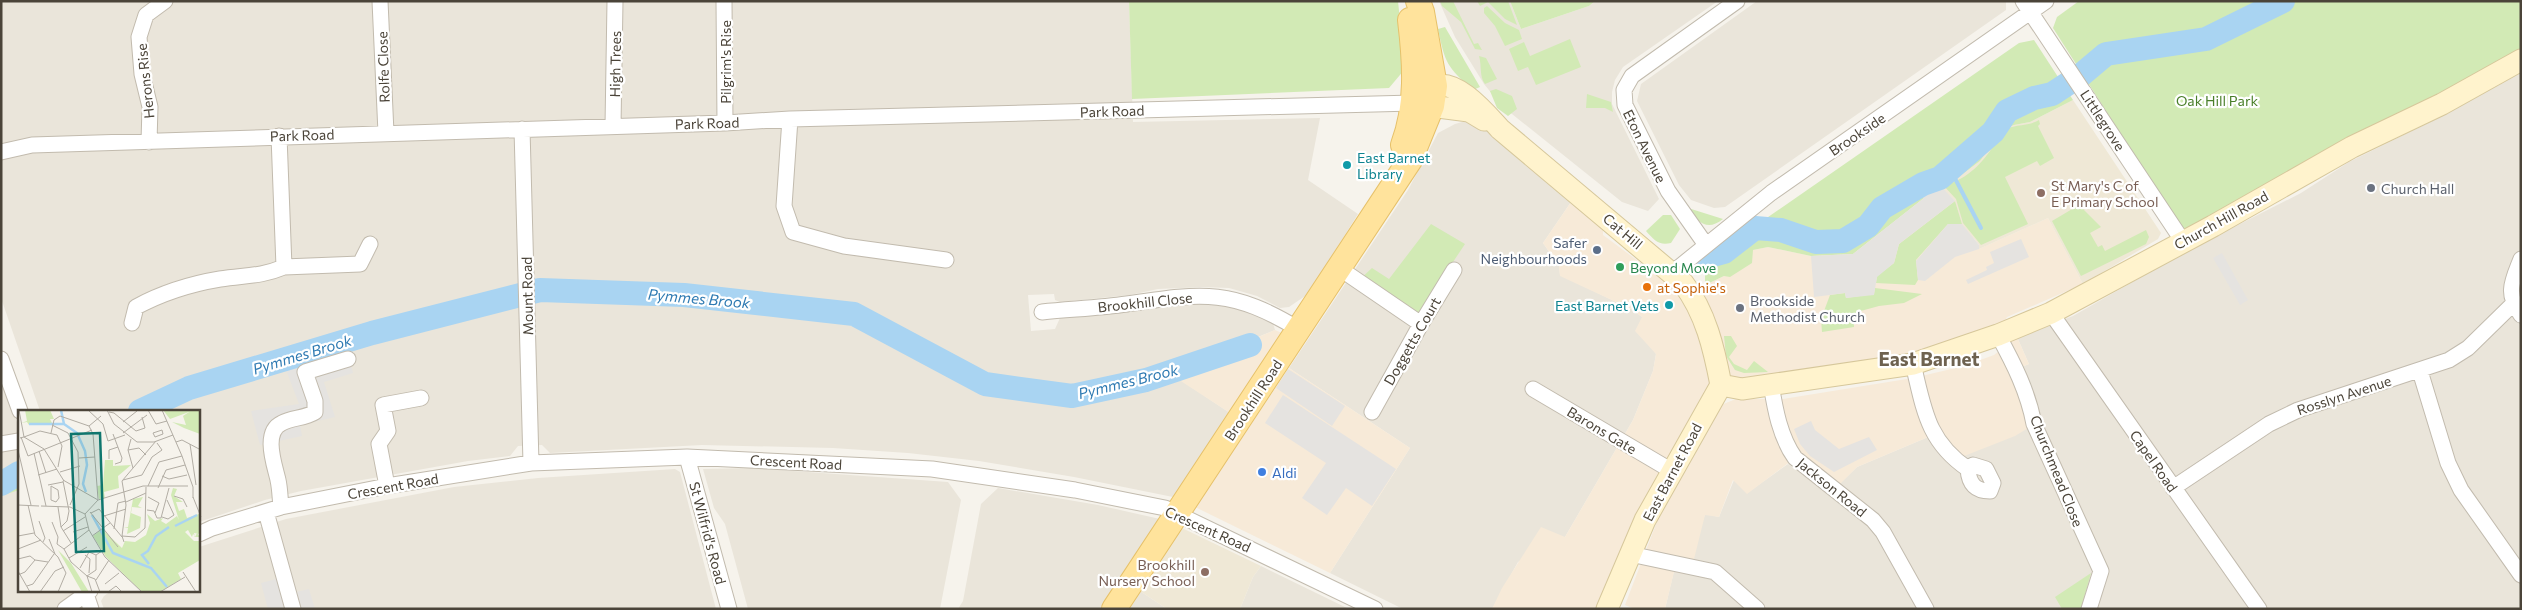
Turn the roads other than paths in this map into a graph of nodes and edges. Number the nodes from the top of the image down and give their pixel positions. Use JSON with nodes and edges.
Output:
{"nodes":[{"id":1,"x":165,"y":1,"type":"edge"},
{"id":2,"x":380,"y":1,"type":"edge"},
{"id":3,"x":616,"y":1,"type":"edge"},
{"id":4,"x":724,"y":1,"type":"edge"},
{"id":5,"x":1408,"y":1,"type":"edge"},
{"id":6,"x":1418,"y":1,"type":"edge"},
{"id":7,"x":1737,"y":1,"type":"edge"},
{"id":8,"x":2046,"y":1,"type":"edge"},
{"id":9,"x":2026,"y":7,"type":"edge"},
{"id":10,"x":2521,"y":60,"type":"edge"},
{"id":11,"x":1426,"y":99,"type":"junction"},
{"id":12,"x":790,"y":119,"type":"junction"},
{"id":13,"x":725,"y":123,"type":"junction"},
{"id":14,"x":613,"y":126,"type":"junction"},
{"id":15,"x":522,"y":129,"type":"junction"},
{"id":16,"x":386,"y":133,"type":"junction"},
{"id":17,"x":279,"y":136,"type":"junction"},
{"id":18,"x":149,"y":142,"type":"junction"},
{"id":19,"x":1,"y":152,"type":"edge"},
{"id":20,"x":2182,"y":240,"type":"junction"},
{"id":21,"x":370,"y":244,"type":"dead end"},
{"id":22,"x":1690,"y":258,"type":"junction"},
{"id":23,"x":2521,"y":259,"type":"edge"},
{"id":24,"x":946,"y":260,"type":"dead end"},
{"id":25,"x":284,"y":267,"type":"junction"},
{"id":26,"x":1339,"y":268,"type":"junction"},
{"id":27,"x":1454,"y":270,"type":"dead end"},
{"id":28,"x":2517,"y":310,"type":"edge"},
{"id":29,"x":1042,"y":312,"type":"dead end"},
{"id":30,"x":2051,"y":312,"type":"junction"},
{"id":31,"x":132,"y":323,"type":"dead end"},
{"id":32,"x":1421,"y":324,"type":"junction"},
{"id":33,"x":1300,"y":330,"type":"junction"},
{"id":34,"x":1998,"y":335,"type":"junction"},
{"id":35,"x":1,"y":359,"type":"edge"},
{"id":36,"x":348,"y":359,"type":"dead end"},
{"id":37,"x":1913,"y":364,"type":"junction"},
{"id":38,"x":2420,"y":371,"type":"junction"},
{"id":39,"x":1771,"y":384,"type":"junction"},
{"id":40,"x":1721,"y":385,"type":"junction"},
{"id":41,"x":1533,"y":389,"type":"dead end"},
{"id":42,"x":421,"y":398,"type":"dead end"},
{"id":43,"x":20,"y":410,"type":"edge"},
{"id":44,"x":1372,"y":412,"type":"dead end"},
{"id":45,"x":18,"y":441,"type":"edge"},
{"id":46,"x":1,"y":444,"type":"edge"},
{"id":47,"x":687,"y":457,"type":"junction"},
{"id":48,"x":531,"y":463,"type":"junction"},
{"id":49,"x":1968,"y":469,"type":"dead end"},
{"id":50,"x":1672,"y":471,"type":"junction"},
{"id":51,"x":387,"y":486,"type":"junction"},
{"id":52,"x":2173,"y":488,"type":"junction"},
{"id":53,"x":281,"y":508,"type":"junction"},
{"id":54,"x":266,"y":512,"type":"junction"},
{"id":55,"x":1178,"y":513,"type":"junction"},
{"id":56,"x":200,"y":534,"type":"edge"},
{"id":57,"x":1630,"y":554,"type":"junction"},
{"id":58,"x":2521,"y":575,"type":"edge"},
{"id":59,"x":87,"y":592,"type":"edge"},
{"id":60,"x":64,"y":609,"type":"edge"},
{"id":61,"x":91,"y":609,"type":"edge"},
{"id":62,"x":293,"y":609,"type":"edge"},
{"id":63,"x":729,"y":609,"type":"edge"},
{"id":64,"x":1114,"y":609,"type":"edge"},
{"id":65,"x":1375,"y":609,"type":"edge"},
{"id":66,"x":1607,"y":609,"type":"edge"},
{"id":67,"x":1757,"y":609,"type":"edge"},
{"id":68,"x":1926,"y":609,"type":"edge"},
{"id":69,"x":2089,"y":609,"type":"edge"},
{"id":70,"x":2258,"y":609,"type":"edge"}],
"edges":[{"from":1,"to":18,"type":"street","name":"Herons Rise"},
{"from":2,"to":16,"type":"street","name":"Rolfe Close"},
{"from":3,"to":14,"type":"street","name":"High Trees"},
{"from":4,"to":13,"type":"street","name":"Pilgrim's Rise"},
{"from":5,"to":11,"type":"main road"},
{"from":6,"to":11,"type":"main road"},
{"from":7,"to":22,"type":"street","name":"Eton Avenue"},
{"from":8,"to":9,"type":"street","name":"Brookside"},
{"from":9,"to":20,"type":"street","name":"Littlegrove"},
{"from":9,"to":22,"type":"street","name":"Brookside"},
{"from":10,"to":20,"type":"street","name":"Church Hill Road"},
{"from":11,"to":12,"type":"street","name":"Park Road"},
{"from":11,"to":22,"type":"street","name":"Cat Hill"},
{"from":11,"to":26,"type":"main road","name":"Brookhill Road"},
{"from":12,"to":13,"type":"street","name":"Park Road"},
{"from":12,"to":24,"type":"street"},
{"from":13,"to":14,"type":"street","name":"Park Road"},
{"from":14,"to":15,"type":"street","name":"Park Road"},
{"from":15,"to":16,"type":"street","name":"Park Road"},
{"from":15,"to":48,"type":"street","name":"Mount Road"},
{"from":16,"to":17,"type":"street","name":"Park Road"},
{"from":17,"to":18,"type":"street","name":"Park Road"},
{"from":17,"to":25,"type":"street"},
{"from":18,"to":19,"type":"street","name":"Park Road"},
{"from":20,"to":30,"type":"street","name":"Church Hill Road"},
{"from":21,"to":25,"type":"street"},
{"from":22,"to":40,"type":"street","name":"Cat Hill"},
{"from":23,"to":28,"type":"street"},
{"from":25,"to":31,"type":"street"},
{"from":26,"to":32,"type":"street"},
{"from":26,"to":33,"type":"main road","name":"Brookhill Road"},
{"from":27,"to":32,"type":"street","name":"Doggetts Court"},
{"from":28,"to":38,"type":"street","name":"Rosslyn Avenue"},
{"from":29,"to":33,"type":"street","name":"Brookhill Close"},
{"from":30,"to":34,"type":"street","name":"Church Hill Road"},
{"from":30,"to":52,"type":"street","name":"Capel Road"},
{"from":32,"to":44,"type":"street","name":"Doggetts Court"},
{"from":33,"to":55,"type":"main road","name":"Brookhill Road"},
{"from":34,"to":37,"type":"street","name":"Church Hill Road"},
{"from":34,"to":69,"type":"street","name":"Churchmead Close"},
{"from":35,"to":43,"type":"street"},
{"from":36,"to":53,"type":"street"},
{"from":37,"to":39,"type":"street","name":"Church Hill Road"},
{"from":37,"to":49,"type":"street"},
{"from":38,"to":52,"type":"street","name":"Rosslyn Avenue"},
{"from":38,"to":58,"type":"street"},
{"from":39,"to":40,"type":"street"},
{"from":39,"to":68,"type":"street","name":"Jackson Road"},
{"from":40,"to":50,"type":"street","name":"East Barnet Road"},
{"from":41,"to":50,"type":"street","name":"Barons Gate"},
{"from":42,"to":51,"type":"street"},
{"from":45,"to":46,"type":"street"},
{"from":47,"to":48,"type":"street","name":"Crescent Road"},
{"from":47,"to":55,"type":"street","name":"Crescent Road"},
{"from":47,"to":63,"type":"street","name":"St Wilfrid's Road"},
{"from":48,"to":51,"type":"street","name":"Crescent Road"},
{"from":50,"to":57,"type":"street","name":"East Barnet Road"},
{"from":51,"to":53,"type":"street","name":"Crescent Road"},
{"from":52,"to":70,"type":"street","name":"Capel Road"},
{"from":53,"to":54,"type":"street","name":"Crescent Road"},
{"from":54,"to":56,"type":"street","name":"Crescent Road"},
{"from":54,"to":62,"type":"street"},
{"from":55,"to":64,"type":"main road","name":"Brookhill Road"},
{"from":55,"to":65,"type":"street","name":"Crescent Road"},
{"from":57,"to":66,"type":"street","name":"East Barnet Road"},
{"from":57,"to":67,"type":"street"},
{"from":59,"to":60,"type":"street"},
{"from":59,"to":61,"type":"street"}]}
